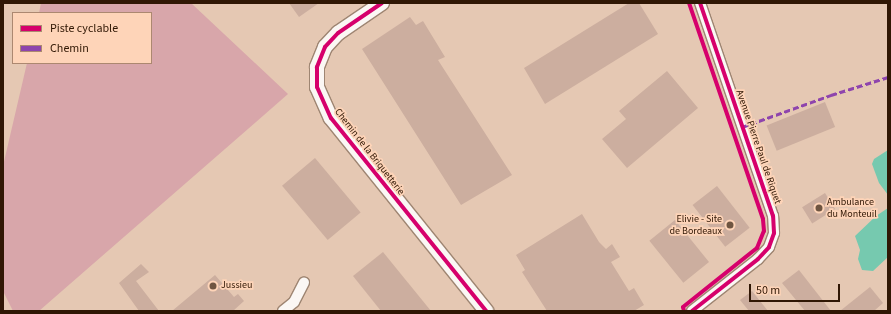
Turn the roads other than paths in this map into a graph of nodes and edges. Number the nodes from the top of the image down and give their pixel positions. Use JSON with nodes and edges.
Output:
{"nodes":[{"id":1,"x":382,"y":3,"type":"edge"},
{"id":2,"x":700,"y":3,"type":"edge"},
{"id":3,"x":304,"y":282,"type":"dead end"},
{"id":4,"x":282,"y":311,"type":"edge"},
{"id":5,"x":486,"y":311,"type":"edge"},
{"id":6,"x":692,"y":311,"type":"edge"}],
"edges":[{"from":1,"to":5,"type":"street","name":"Chemin de la Briquetterie"},
{"from":2,"to":6,"type":"street","name":"Avenue Pierre Paul de Riquet"},
{"from":3,"to":4,"type":"street"}]}
